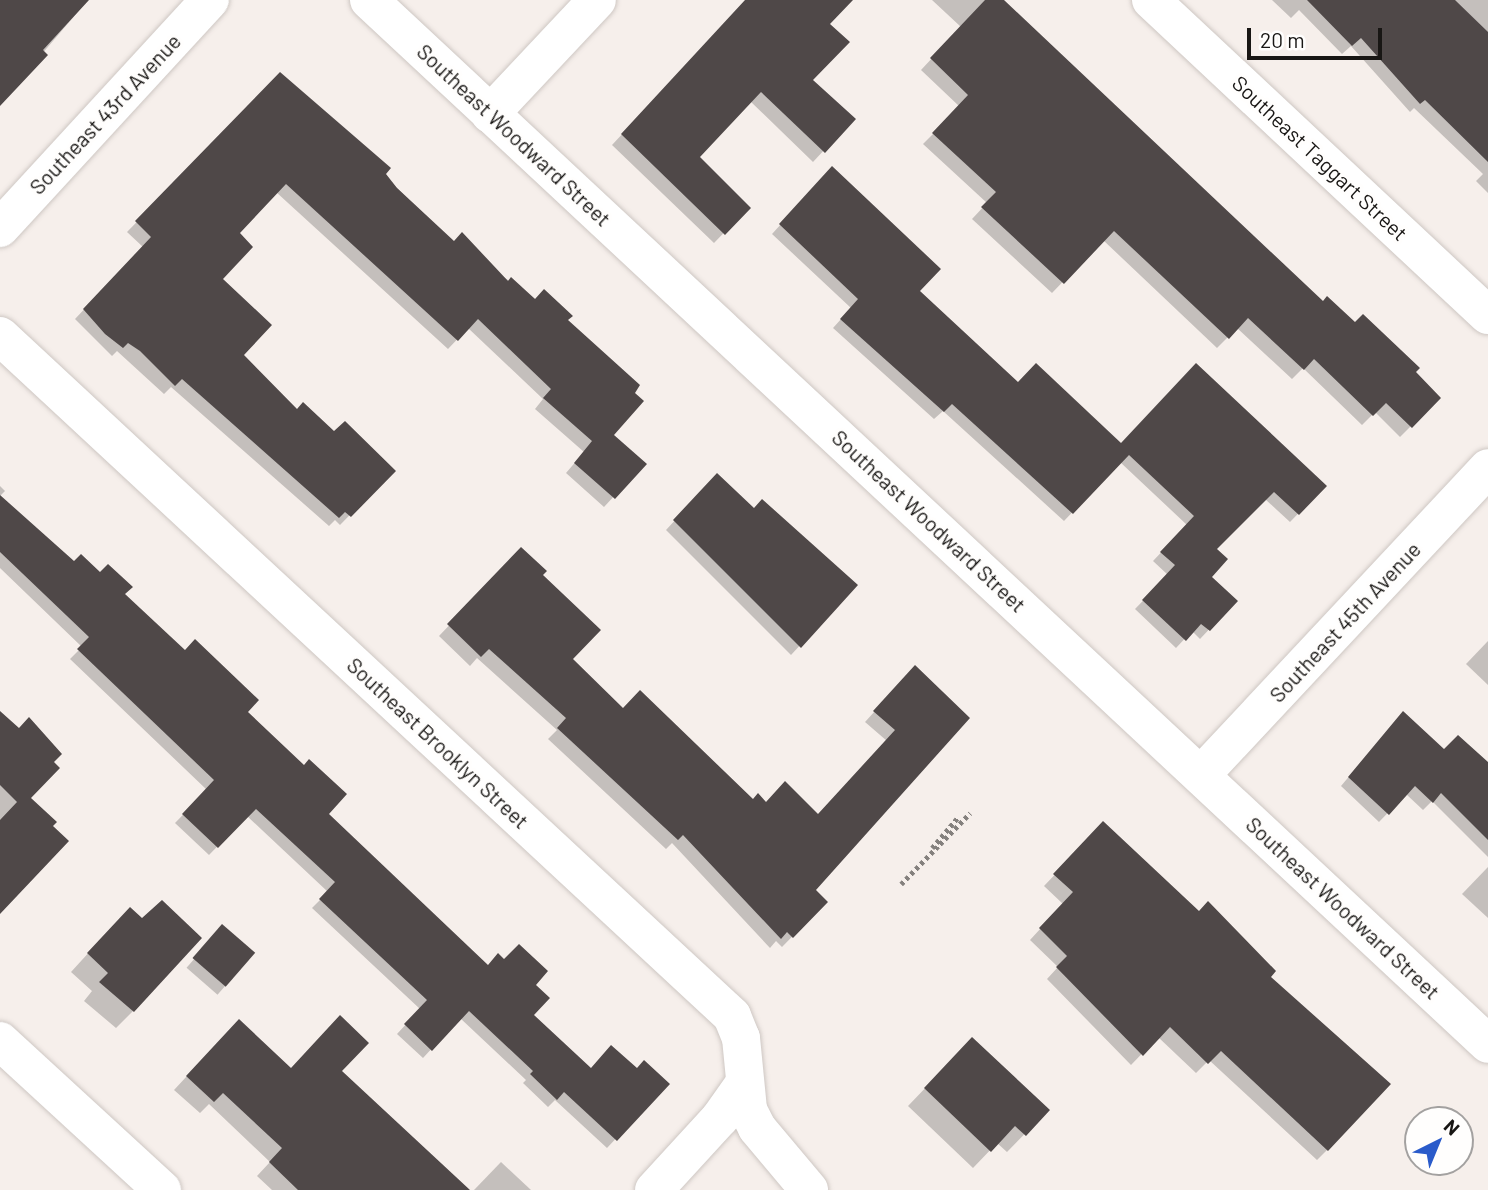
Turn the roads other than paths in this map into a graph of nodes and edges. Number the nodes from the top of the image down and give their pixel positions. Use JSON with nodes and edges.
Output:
{"nodes":[{"id":1,"x":210,"y":0,"type":"edge"},
{"id":2,"x":369,"y":0,"type":"edge"},
{"id":3,"x":597,"y":0,"type":"edge"},
{"id":4,"x":1151,"y":0,"type":"edge"},
{"id":5,"x":490,"y":114,"type":"junction"},
{"id":6,"x":0,"y":228,"type":"edge"},
{"id":7,"x":1488,"y":315,"type":"edge"},
{"id":8,"x":0,"y":335,"type":"edge"},
{"id":9,"x":1488,"y":468,"type":"edge"},
{"id":10,"x":1201,"y":775,"type":"junction"},
{"id":11,"x":0,"y":1041,"type":"edge"},
{"id":12,"x":1488,"y":1044,"type":"edge"},
{"id":13,"x":744,"y":1084,"type":"junction"},
{"id":14,"x":162,"y":1190,"type":"edge"},
{"id":15,"x":654,"y":1190,"type":"edge"},
{"id":16,"x":809,"y":1190,"type":"edge"}],
"edges":[{"from":1,"to":6,"type":"street","name":"Southeast 43rd Avenue"},
{"from":2,"to":5,"type":"street","name":"Southeast Woodward Street"},
{"from":3,"to":5,"type":"street"},
{"from":4,"to":7,"type":"street","name":"Southeast Taggart Street"},
{"from":5,"to":10,"type":"street","name":"Southeast Woodward Street"},
{"from":8,"to":13,"type":"street","name":"Southeast Brooklyn Street"},
{"from":9,"to":10,"type":"street","name":"Southeast 45th Avenue"},
{"from":10,"to":12,"type":"street","name":"Southeast Woodward Street"},
{"from":11,"to":14,"type":"street"},
{"from":13,"to":15,"type":"street"},
{"from":13,"to":16,"type":"street","name":"Southeast Brooklyn Street"}]}
